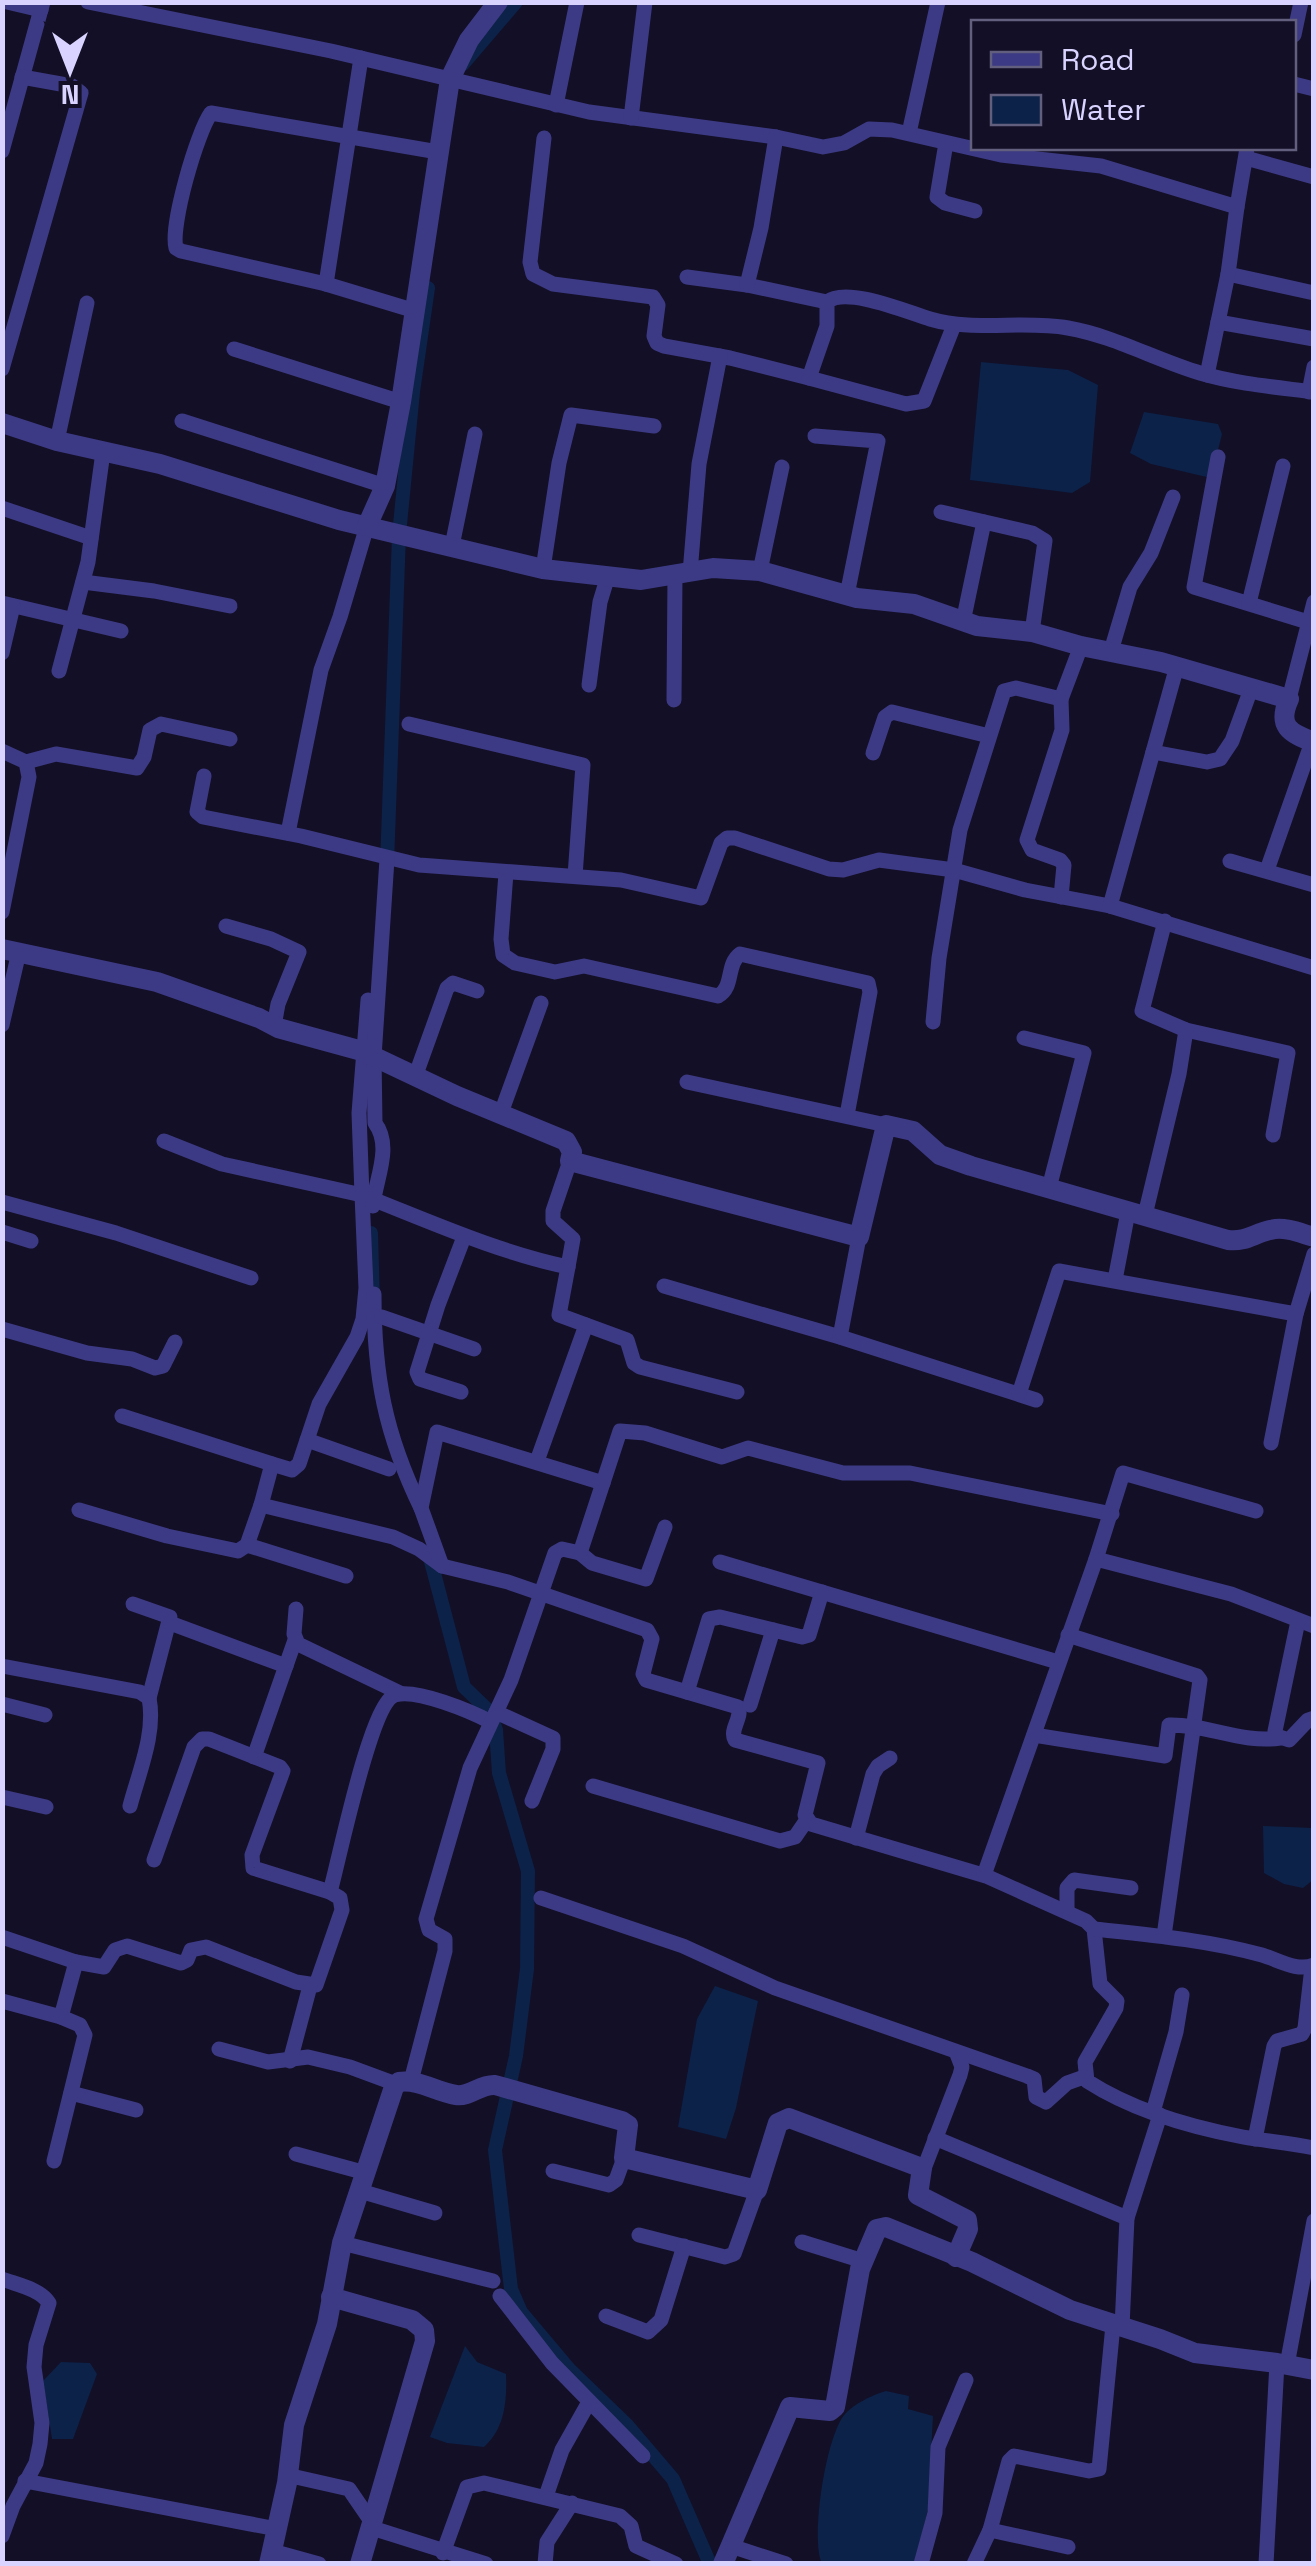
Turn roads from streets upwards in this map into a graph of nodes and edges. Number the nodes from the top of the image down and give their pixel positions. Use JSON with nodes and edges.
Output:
{"nodes":[{"id":1,"x":7,"y":2,"type":"edge"},
{"id":2,"x":88,"y":2,"type":"edge"},
{"id":3,"x":498,"y":2,"type":"edge"},
{"id":4,"x":577,"y":2,"type":"edge"},
{"id":5,"x":645,"y":2,"type":"edge"},
{"id":6,"x":938,"y":2,"type":"edge"},
{"id":7,"x":42,"y":6,"type":"edge"},
{"id":8,"x":161,"y":9,"type":"edge"},
{"id":9,"x":362,"y":58,"type":"junction"},
{"id":10,"x":456,"y":80,"type":"junction"},
{"id":11,"x":2,"y":82,"type":"edge"},
{"id":12,"x":20,"y":82,"type":"junction"},
{"id":13,"x":556,"y":105,"type":"junction"},
{"id":14,"x":630,"y":118,"type":"junction"},
{"id":15,"x":908,"y":134,"type":"junction"},
{"id":16,"x":776,"y":137,"type":"junction"},
{"id":17,"x":544,"y":138,"type":"dead end"},
{"id":18,"x":349,"y":139,"type":"junction"},
{"id":19,"x":946,"y":144,"type":"junction"},
{"id":20,"x":971,"y":149,"type":"edge"},
{"id":21,"x":977,"y":150,"type":"edge"},
{"id":22,"x":2,"y":152,"type":"edge"},
{"id":23,"x":438,"y":152,"type":"junction"},
{"id":24,"x":1246,"y":153,"type":"edge"},
{"id":25,"x":1314,"y":177,"type":"edge"},
{"id":26,"x":1237,"y":206,"type":"junction"},
{"id":27,"x":975,"y":211,"type":"dead end"},
{"id":28,"x":1228,"y":274,"type":"junction"},
{"id":29,"x":687,"y":278,"type":"dead end"},
{"id":30,"x":326,"y":284,"type":"junction"},
{"id":31,"x":747,"y":285,"type":"junction"},
{"id":32,"x":1314,"y":293,"type":"edge"},
{"id":33,"x":827,"y":302,"type":"junction"},
{"id":34,"x":87,"y":303,"type":"dead end"},
{"id":35,"x":412,"y":310,"type":"junction"},
{"id":36,"x":1218,"y":322,"type":"junction"},
{"id":37,"x":954,"y":325,"type":"junction"},
{"id":38,"x":1314,"y":339,"type":"edge"},
{"id":39,"x":234,"y":350,"type":"dead end"},
{"id":40,"x":720,"y":356,"type":"junction"},
{"id":41,"x":1314,"y":367,"type":"edge"},
{"id":42,"x":2,"y":369,"type":"edge"},
{"id":43,"x":1207,"y":375,"type":"junction"},
{"id":44,"x":809,"y":378,"type":"junction"},
{"id":45,"x":1311,"y":392,"type":"edge"},
{"id":46,"x":400,"y":402,"type":"junction"},
{"id":47,"x":182,"y":421,"type":"dead end"},
{"id":48,"x":2,"y":423,"type":"edge"},
{"id":49,"x":654,"y":426,"type":"dead end"},
{"id":50,"x":475,"y":434,"type":"dead end"},
{"id":51,"x":816,"y":436,"type":"dead end"},
{"id":52,"x":57,"y":442,"type":"junction"},
{"id":53,"x":103,"y":452,"type":"junction"},
{"id":54,"x":1218,"y":458,"type":"dead end"},
{"id":55,"x":1283,"y":466,"type":"dead end"},
{"id":56,"x":782,"y":468,"type":"dead end"},
{"id":57,"x":385,"y":486,"type":"junction"},
{"id":58,"x":1173,"y":497,"type":"dead end"},
{"id":59,"x":2,"y":508,"type":"edge"},
{"id":60,"x":941,"y":512,"type":"dead end"},
{"id":61,"x":984,"y":522,"type":"junction"},
{"id":62,"x":367,"y":526,"type":"junction"},
{"id":63,"x":91,"y":538,"type":"junction"},
{"id":64,"x":452,"y":546,"type":"junction"},
{"id":65,"x":543,"y":569,"type":"junction"},
{"id":66,"x":760,"y":571,"type":"junction"},
{"id":67,"x":682,"y":574,"type":"junction"},
{"id":68,"x":607,"y":578,"type":"junction"},
{"id":69,"x":83,"y":582,"type":"junction"},
{"id":70,"x":847,"y":595,"type":"junction"},
{"id":71,"x":1314,"y":602,"type":"edge"},
{"id":72,"x":1249,"y":603,"type":"junction"},
{"id":73,"x":8,"y":604,"type":"edge"},
{"id":74,"x":230,"y":606,"type":"dead end"},
{"id":75,"x":73,"y":620,"type":"junction"},
{"id":76,"x":963,"y":622,"type":"junction"},
{"id":77,"x":1308,"y":622,"type":"junction"},
{"id":78,"x":121,"y":631,"type":"dead end"},
{"id":79,"x":1032,"y":632,"type":"junction"},
{"id":80,"x":1082,"y":646,"type":"junction"},
{"id":81,"x":1111,"y":651,"type":"junction"},
{"id":82,"x":2,"y":652,"type":"edge"},
{"id":83,"x":1177,"y":666,"type":"junction"},
{"id":84,"x":59,"y":671,"type":"dead end"},
{"id":85,"x":590,"y":685,"type":"dead end"},
{"id":86,"x":1252,"y":689,"type":"junction"},
{"id":87,"x":1061,"y":699,"type":"junction"},
{"id":88,"x":1290,"y":699,"type":"junction"},
{"id":89,"x":674,"y":700,"type":"dead end"},
{"id":90,"x":409,"y":724,"type":"dead end"},
{"id":91,"x":989,"y":736,"type":"junction"},
{"id":92,"x":230,"y":738,"type":"dead end"},
{"id":93,"x":1313,"y":742,"type":"edge"},
{"id":94,"x":2,"y":751,"type":"edge"},
{"id":95,"x":1153,"y":752,"type":"junction"},
{"id":96,"x":873,"y":753,"type":"dead end"},
{"id":97,"x":26,"y":762,"type":"junction"},
{"id":98,"x":204,"y":776,"type":"dead end"},
{"id":99,"x":288,"y":833,"type":"junction"},
{"id":100,"x":383,"y":858,"type":"junction"},
{"id":101,"x":1230,"y":861,"type":"dead end"},
{"id":102,"x":954,"y":870,"type":"junction"},
{"id":103,"x":1267,"y":870,"type":"junction"},
{"id":104,"x":506,"y":874,"type":"junction"},
{"id":105,"x":575,"y":876,"type":"junction"},
{"id":106,"x":1314,"y":885,"type":"edge"},
{"id":107,"x":1061,"y":897,"type":"junction"},
{"id":108,"x":1110,"y":906,"type":"junction"},
{"id":109,"x":2,"y":912,"type":"edge"},
{"id":110,"x":1165,"y":921,"type":"junction"},
{"id":111,"x":226,"y":926,"type":"dead end"},
{"id":112,"x":10,"y":950,"type":"edge"},
{"id":113,"x":1314,"y":968,"type":"edge"},
{"id":114,"x":477,"y":991,"type":"dead end"},
{"id":115,"x":541,"y":1002,"type":"dead end"},
{"id":116,"x":933,"y":1022,"type":"dead end"},
{"id":117,"x":2,"y":1025,"type":"edge"},
{"id":118,"x":274,"y":1026,"type":"junction"},
{"id":119,"x":1186,"y":1030,"type":"junction"},
{"id":120,"x":1024,"y":1038,"type":"dead end"},
{"id":121,"x":373,"y":1057,"type":"junction"},
{"id":122,"x":415,"y":1077,"type":"junction"},
{"id":123,"x":687,"y":1082,"type":"dead end"},
{"id":124,"x":501,"y":1113,"type":"junction"},
{"id":125,"x":847,"y":1115,"type":"junction"},
{"id":126,"x":886,"y":1124,"type":"junction"},
{"id":127,"x":1272,"y":1135,"type":"dead end"},
{"id":128,"x":164,"y":1141,"type":"dead end"},
{"id":129,"x":570,"y":1162,"type":"junction"},
{"id":130,"x":1049,"y":1188,"type":"junction"},
{"id":131,"x":368,"y":1197,"type":"junction"},
{"id":132,"x":2,"y":1202,"type":"edge"},
{"id":133,"x":1137,"y":1214,"type":"junction"},
{"id":134,"x":2,"y":1232,"type":"edge"},
{"id":135,"x":464,"y":1237,"type":"junction"},
{"id":136,"x":1314,"y":1237,"type":"edge"},
{"id":137,"x":859,"y":1238,"type":"junction"},
{"id":138,"x":31,"y":1241,"type":"dead end"},
{"id":139,"x":1314,"y":1254,"type":"edge"},
{"id":140,"x":568,"y":1267,"type":"junction"},
{"id":141,"x":251,"y":1278,"type":"dead end"},
{"id":142,"x":1115,"y":1280,"type":"junction"},
{"id":143,"x":664,"y":1286,"type":"dead end"},
{"id":144,"x":1296,"y":1314,"type":"junction"},
{"id":145,"x":382,"y":1317,"type":"dead end"},
{"id":146,"x":586,"y":1324,"type":"junction"},
{"id":147,"x":2,"y":1328,"type":"edge"},
{"id":148,"x":429,"y":1333,"type":"junction"},
{"id":149,"x":840,"y":1337,"type":"junction"},
{"id":150,"x":175,"y":1342,"type":"dead end"},
{"id":151,"x":474,"y":1349,"type":"dead end"},
{"id":152,"x":461,"y":1392,"type":"dead end"},
{"id":153,"x":738,"y":1392,"type":"dead end"},
{"id":154,"x":1018,"y":1394,"type":"junction"},
{"id":155,"x":1036,"y":1400,"type":"dead end"},
{"id":156,"x":122,"y":1416,"type":"dead end"},
{"id":157,"x":307,"y":1440,"type":"junction"},
{"id":158,"x":1270,"y":1443,"type":"dead end"},
{"id":159,"x":537,"y":1462,"type":"junction"},
{"id":160,"x":272,"y":1464,"type":"junction"},
{"id":161,"x":389,"y":1469,"type":"dead end"},
{"id":162,"x":603,"y":1483,"type":"junction"},
{"id":163,"x":261,"y":1504,"type":"junction"},
{"id":164,"x":420,"y":1508,"type":"junction"},
{"id":165,"x":79,"y":1510,"type":"dead end"},
{"id":166,"x":1256,"y":1511,"type":"dead end"},
{"id":167,"x":1112,"y":1514,"type":"junction"},
{"id":168,"x":664,"y":1526,"type":"dead end"},
{"id":169,"x":247,"y":1545,"type":"junction"},
{"id":170,"x":580,"y":1553,"type":"junction"},
{"id":171,"x":1096,"y":1558,"type":"junction"},
{"id":172,"x":720,"y":1562,"type":"dead end"},
{"id":173,"x":439,"y":1564,"type":"junction"},
{"id":174,"x":346,"y":1576,"type":"dead end"},
{"id":175,"x":540,"y":1592,"type":"junction"},
{"id":176,"x":822,"y":1592,"type":"junction"},
{"id":177,"x":133,"y":1604,"type":"dead end"},
{"id":178,"x":296,"y":1609,"type":"dead end"},
{"id":179,"x":170,"y":1623,"type":"junction"},
{"id":180,"x":1306,"y":1624,"type":"edge"},
{"id":181,"x":773,"y":1630,"type":"junction"},
{"id":182,"x":1068,"y":1635,"type":"junction"},
{"id":183,"x":294,"y":1640,"type":"junction"},
{"id":184,"x":1058,"y":1662,"type":"junction"},
{"id":185,"x":2,"y":1666,"type":"edge"},
{"id":186,"x":286,"y":1666,"type":"junction"},
{"id":187,"x":688,"y":1692,"type":"junction"},
{"id":188,"x":400,"y":1693,"type":"junction"},
{"id":189,"x":148,"y":1698,"type":"junction"},
{"id":190,"x":2,"y":1704,"type":"edge"},
{"id":191,"x":750,"y":1706,"type":"dead end"},
{"id":192,"x":45,"y":1714,"type":"dead end"},
{"id":193,"x":494,"y":1717,"type":"junction"},
{"id":194,"x":1314,"y":1718,"type":"edge"},
{"id":195,"x":1193,"y":1724,"type":"junction"},
{"id":196,"x":1034,"y":1735,"type":"junction"},
{"id":197,"x":1280,"y":1738,"type":"junction"},
{"id":198,"x":254,"y":1757,"type":"junction"},
{"id":199,"x":890,"y":1758,"type":"dead end"},
{"id":200,"x":593,"y":1786,"type":"dead end"},
{"id":201,"x":2,"y":1797,"type":"edge"},
{"id":202,"x":532,"y":1801,"type":"dead end"},
{"id":203,"x":130,"y":1806,"type":"dead end"},
{"id":204,"x":46,"y":1807,"type":"dead end"},
{"id":205,"x":806,"y":1821,"type":"junction"},
{"id":206,"x":856,"y":1838,"type":"junction"},
{"id":207,"x":154,"y":1860,"type":"dead end"},
{"id":208,"x":984,"y":1876,"type":"junction"},
{"id":209,"x":1132,"y":1888,"type":"dead end"},
{"id":210,"x":330,"y":1892,"type":"junction"},
{"id":211,"x":542,"y":1898,"type":"dead end"},
{"id":212,"x":1067,"y":1910,"type":"junction"},
{"id":213,"x":1094,"y":1928,"type":"junction"},
{"id":214,"x":1164,"y":1936,"type":"junction"},
{"id":215,"x":2,"y":1937,"type":"edge"},
{"id":216,"x":76,"y":1962,"type":"junction"},
{"id":217,"x":1313,"y":1966,"type":"edge"},
{"id":218,"x":310,"y":1986,"type":"junction"},
{"id":219,"x":1312,"y":1987,"type":"edge"},
{"id":220,"x":1182,"y":1996,"type":"dead end"},
{"id":221,"x":2,"y":2000,"type":"edge"},
{"id":222,"x":61,"y":2017,"type":"junction"},
{"id":223,"x":218,"y":2050,"type":"dead end"},
{"id":224,"x":957,"y":2054,"type":"junction"},
{"id":225,"x":290,"y":2061,"type":"junction"},
{"id":226,"x":1084,"y":2076,"type":"junction"},
{"id":227,"x":403,"y":2082,"type":"junction"},
{"id":228,"x":71,"y":2094,"type":"junction"},
{"id":229,"x":136,"y":2110,"type":"dead end"},
{"id":230,"x":1156,"y":2114,"type":"junction"},
{"id":231,"x":935,"y":2138,"type":"junction"},
{"id":232,"x":1256,"y":2139,"type":"junction"},
{"id":233,"x":1314,"y":2148,"type":"edge"},
{"id":234,"x":296,"y":2154,"type":"dead end"},
{"id":235,"x":624,"y":2158,"type":"junction"},
{"id":236,"x":54,"y":2161,"type":"dead end"},
{"id":237,"x":553,"y":2171,"type":"dead end"},
{"id":238,"x":922,"y":2171,"type":"junction"},
{"id":239,"x":363,"y":2182,"type":"junction"},
{"id":240,"x":757,"y":2190,"type":"junction"},
{"id":241,"x":435,"y":2213,"type":"dead end"},
{"id":242,"x":1128,"y":2218,"type":"junction"},
{"id":243,"x":1314,"y":2221,"type":"edge"},
{"id":244,"x":639,"y":2235,"type":"dead end"},
{"id":245,"x":802,"y":2242,"type":"dead end"},
{"id":246,"x":342,"y":2243,"type":"junction"},
{"id":247,"x":684,"y":2246,"type":"junction"},
{"id":248,"x":956,"y":2256,"type":"junction"},
{"id":249,"x":863,"y":2261,"type":"junction"},
{"id":250,"x":2,"y":2279,"type":"edge"},
{"id":251,"x":330,"y":2297,"type":"junction"},
{"id":252,"x":606,"y":2316,"type":"dead end"},
{"id":253,"x":1118,"y":2326,"type":"junction"},
{"id":254,"x":1282,"y":2364,"type":"junction"},
{"id":255,"x":1314,"y":2370,"type":"edge"},
{"id":256,"x":966,"y":2380,"type":"dead end"},
{"id":257,"x":590,"y":2402,"type":"junction"},
{"id":258,"x":643,"y":2456,"type":"dead end"},
{"id":259,"x":287,"y":2475,"type":"junction"},
{"id":260,"x":26,"y":2481,"type":"junction"},
{"id":261,"x":546,"y":2496,"type":"junction"},
{"id":262,"x":572,"y":2503,"type":"junction"},
{"id":263,"x":372,"y":2526,"type":"junction"},
{"id":264,"x":278,"y":2529,"type":"junction"},
{"id":265,"x":990,"y":2530,"type":"junction"},
{"id":266,"x":2,"y":2536,"type":"edge"},
{"id":267,"x":1068,"y":2548,"type":"dead end"},
{"id":268,"x":443,"y":2553,"type":"junction"},
{"id":269,"x":727,"y":2555,"type":"edge"},
{"id":270,"x":270,"y":2557,"type":"edge"},
{"id":271,"x":319,"y":2564,"type":"edge"},
{"id":272,"x":360,"y":2564,"type":"edge"},
{"id":273,"x":486,"y":2564,"type":"edge"},
{"id":274,"x":545,"y":2564,"type":"edge"},
{"id":275,"x":676,"y":2564,"type":"edge"},
{"id":276,"x":786,"y":2564,"type":"edge"},
{"id":277,"x":922,"y":2564,"type":"edge"},
{"id":278,"x":974,"y":2564,"type":"edge"},
{"id":279,"x":1266,"y":2564,"type":"edge"}],
"edges":[{"from":1,"to":7,"type":"street"},
{"from":2,"to":8,"type":"street"},
{"from":3,"to":10,"type":"street"},
{"from":4,"to":13,"type":"street"},
{"from":5,"to":14,"type":"street"},
{"from":6,"to":15,"type":"street"},
{"from":7,"to":12,"type":"street"},
{"from":8,"to":9,"type":"street"},
{"from":9,"to":10,"type":"street"},
{"from":9,"to":18,"type":"street"},
{"from":10,"to":13,"type":"street"},
{"from":10,"to":23,"type":"street"},
{"from":11,"to":12,"type":"street"},
{"from":12,"to":22,"type":"street"},
{"from":12,"to":42,"type":"street"},
{"from":13,"to":14,"type":"street"},
{"from":14,"to":16,"type":"street"},
{"from":15,"to":16,"type":"street"},
{"from":15,"to":19,"type":"street"},
{"from":16,"to":31,"type":"street"},
{"from":17,"to":40,"type":"street"},
{"from":18,"to":23,"type":"street"},
{"from":18,"to":30,"type":"street"},
{"from":18,"to":30,"type":"street"},
{"from":19,"to":20,"type":"street"},
{"from":19,"to":27,"type":"street"},
{"from":21,"to":26,"type":"street"},
{"from":23,"to":35,"type":"street"},
{"from":24,"to":25,"type":"street"},
{"from":24,"to":26,"type":"street"},
{"from":26,"to":28,"type":"street"},
{"from":28,"to":32,"type":"street"},
{"from":28,"to":36,"type":"street"},
{"from":29,"to":31,"type":"street"},
{"from":30,"to":35,"type":"street"},
{"from":31,"to":33,"type":"street"},
{"from":33,"to":37,"type":"street"},
{"from":33,"to":44,"type":"street"},
{"from":34,"to":52,"type":"street"},
{"from":35,"to":46,"type":"street"},
{"from":36,"to":38,"type":"street"},
{"from":36,"to":43,"type":"street"},
{"from":37,"to":43,"type":"street"},
{"from":37,"to":44,"type":"street"},
{"from":39,"to":46,"type":"street"},
{"from":40,"to":44,"type":"street"},
{"from":40,"to":67,"type":"street"},
{"from":41,"to":45,"type":"street"},
{"from":43,"to":45,"type":"street"},
{"from":46,"to":57,"type":"street"},
{"from":47,"to":57,"type":"street"},
{"from":48,"to":52,"type":"street"},
{"from":49,"to":65,"type":"street"},
{"from":50,"to":64,"type":"street"},
{"from":51,"to":70,"type":"street"},
{"from":52,"to":53,"type":"street"},
{"from":53,"to":62,"type":"street"},
{"from":53,"to":63,"type":"street"},
{"from":54,"to":72,"type":"street"},
{"from":55,"to":72,"type":"street"},
{"from":56,"to":66,"type":"street"},
{"from":57,"to":62,"type":"street"},
{"from":58,"to":81,"type":"street"},
{"from":59,"to":63,"type":"street"},
{"from":60,"to":61,"type":"street"},
{"from":61,"to":76,"type":"street"},
{"from":61,"to":79,"type":"street"},
{"from":62,"to":64,"type":"street"},
{"from":62,"to":99,"type":"street"},
{"from":63,"to":69,"type":"street"},
{"from":64,"to":65,"type":"street"},
{"from":65,"to":68,"type":"street"},
{"from":66,"to":67,"type":"street"},
{"from":66,"to":70,"type":"street"},
{"from":67,"to":68,"type":"street"},
{"from":67,"to":89,"type":"street"},
{"from":68,"to":85,"type":"street"},
{"from":69,"to":74,"type":"street"},
{"from":69,"to":75,"type":"street"},
{"from":70,"to":76,"type":"street"},
{"from":71,"to":77,"type":"street"},
{"from":72,"to":77,"type":"street"},
{"from":73,"to":75,"type":"street"},
{"from":73,"to":82,"type":"street"},
{"from":75,"to":78,"type":"street"},
{"from":75,"to":84,"type":"street"},
{"from":76,"to":79,"type":"street"},
{"from":77,"to":88,"type":"street"},
{"from":79,"to":80,"type":"street"},
{"from":80,"to":81,"type":"street"},
{"from":80,"to":87,"type":"street"},
{"from":81,"to":83,"type":"street"},
{"from":83,"to":86,"type":"street"},
{"from":83,"to":95,"type":"street"},
{"from":86,"to":88,"type":"street"},
{"from":86,"to":95,"type":"street"},
{"from":87,"to":91,"type":"street"},
{"from":87,"to":107,"type":"street"},
{"from":88,"to":93,"type":"street"},
{"from":90,"to":105,"type":"street"},
{"from":91,"to":96,"type":"street"},
{"from":91,"to":102,"type":"street"},
{"from":92,"to":97,"type":"street"},
{"from":93,"to":103,"type":"street"},
{"from":94,"to":97,"type":"street"},
{"from":95,"to":108,"type":"street"},
{"from":97,"to":109,"type":"street"},
{"from":98,"to":99,"type":"street"},
{"from":99,"to":100,"type":"street"},
{"from":100,"to":104,"type":"street"},
{"from":100,"to":121,"type":"street"},
{"from":101,"to":103,"type":"street"},
{"from":102,"to":105,"type":"street"},
{"from":102,"to":107,"type":"street"},
{"from":102,"to":116,"type":"street"},
{"from":103,"to":106,"type":"street"},
{"from":104,"to":105,"type":"street"},
{"from":104,"to":125,"type":"street"},
{"from":107,"to":108,"type":"street"},
{"from":108,"to":110,"type":"street"},
{"from":110,"to":113,"type":"street"},
{"from":110,"to":119,"type":"street"},
{"from":111,"to":118,"type":"street"},
{"from":112,"to":117,"type":"street"},
{"from":112,"to":118,"type":"street"},
{"from":114,"to":122,"type":"street"},
{"from":115,"to":124,"type":"street"},
{"from":118,"to":121,"type":"street"},
{"from":119,"to":127,"type":"street"},
{"from":119,"to":133,"type":"street"},
{"from":120,"to":130,"type":"street"},
{"from":121,"to":122,"type":"street"},
{"from":121,"to":131,"type":"street"},
{"from":122,"to":124,"type":"street"},
{"from":123,"to":125,"type":"street"},
{"from":124,"to":129,"type":"street"},
{"from":125,"to":126,"type":"street"},
{"from":126,"to":130,"type":"street"},
{"from":126,"to":137,"type":"street"},
{"from":128,"to":131,"type":"street"},
{"from":129,"to":137,"type":"street"},
{"from":129,"to":140,"type":"street"},
{"from":130,"to":133,"type":"street"},
{"from":131,"to":135,"type":"street"},
{"from":131,"to":157,"type":"street"},
{"from":131,"to":164,"type":"street"},
{"from":132,"to":141,"type":"street"},
{"from":133,"to":136,"type":"street"},
{"from":133,"to":142,"type":"street"},
{"from":134,"to":138,"type":"street"},
{"from":135,"to":140,"type":"street"},
{"from":135,"to":148,"type":"street"},
{"from":137,"to":149,"type":"street"},
{"from":139,"to":144,"type":"street"},
{"from":140,"to":146,"type":"street"},
{"from":142,"to":144,"type":"street"},
{"from":142,"to":154,"type":"street"},
{"from":143,"to":149,"type":"street"},
{"from":144,"to":158,"type":"street"},
{"from":145,"to":148,"type":"street"},
{"from":146,"to":153,"type":"street"},
{"from":146,"to":159,"type":"street"},
{"from":147,"to":150,"type":"street"},
{"from":148,"to":151,"type":"street"},
{"from":148,"to":152,"type":"street"},
{"from":149,"to":154,"type":"street"},
{"from":154,"to":155,"type":"street"},
{"from":156,"to":160,"type":"street"},
{"from":157,"to":160,"type":"street"},
{"from":157,"to":161,"type":"street"},
{"from":159,"to":162,"type":"street"},
{"from":159,"to":164,"type":"street"},
{"from":160,"to":163,"type":"street"},
{"from":162,"to":167,"type":"street"},
{"from":162,"to":170,"type":"street"},
{"from":163,"to":169,"type":"street"},
{"from":163,"to":173,"type":"street"},
{"from":164,"to":173,"type":"street"},
{"from":165,"to":169,"type":"street"},
{"from":166,"to":167,"type":"street"},
{"from":167,"to":171,"type":"street"},
{"from":168,"to":170,"type":"street"},
{"from":169,"to":174,"type":"street"},
{"from":170,"to":175,"type":"street"},
{"from":171,"to":180,"type":"street"},
{"from":171,"to":182,"type":"street"},
{"from":172,"to":176,"type":"street"},
{"from":173,"to":175,"type":"street"},
{"from":175,"to":187,"type":"street"},
{"from":175,"to":193,"type":"street"},
{"from":176,"to":181,"type":"street"},
{"from":176,"to":184,"type":"street"},
{"from":177,"to":179,"type":"street"},
{"from":178,"to":183,"type":"street"},
{"from":179,"to":186,"type":"street"},
{"from":179,"to":189,"type":"street"},
{"from":180,"to":197,"type":"street"},
{"from":181,"to":187,"type":"street"},
{"from":181,"to":191,"type":"street"},
{"from":182,"to":184,"type":"street"},
{"from":182,"to":195,"type":"street"},
{"from":183,"to":186,"type":"street"},
{"from":183,"to":188,"type":"street"},
{"from":184,"to":196,"type":"street"},
{"from":185,"to":189,"type":"street"},
{"from":186,"to":198,"type":"street"},
{"from":187,"to":205,"type":"street"},
{"from":188,"to":193,"type":"street"},
{"from":188,"to":210,"type":"street"},
{"from":189,"to":203,"type":"street"},
{"from":190,"to":192,"type":"street"},
{"from":193,"to":202,"type":"street"},
{"from":193,"to":227,"type":"street"},
{"from":194,"to":197,"type":"street"},
{"from":195,"to":196,"type":"street"},
{"from":195,"to":197,"type":"street"},
{"from":195,"to":214,"type":"street"},
{"from":196,"to":208,"type":"street"},
{"from":198,"to":207,"type":"street"},
{"from":198,"to":210,"type":"street"},
{"from":199,"to":206,"type":"street"},
{"from":200,"to":205,"type":"street"},
{"from":201,"to":204,"type":"street"},
{"from":205,"to":206,"type":"street"},
{"from":206,"to":208,"type":"street"},
{"from":208,"to":212,"type":"street"},
{"from":209,"to":212,"type":"street"},
{"from":210,"to":218,"type":"street"},
{"from":211,"to":224,"type":"street"},
{"from":212,"to":213,"type":"street"},
{"from":213,"to":214,"type":"street"},
{"from":213,"to":226,"type":"street"},
{"from":214,"to":217,"type":"street"},
{"from":215,"to":216,"type":"street"},
{"from":216,"to":218,"type":"street"},
{"from":216,"to":222,"type":"street"},
{"from":217,"to":219,"type":"street"},
{"from":218,"to":225,"type":"street"},
{"from":219,"to":232,"type":"street"},
{"from":220,"to":230,"type":"street"},
{"from":221,"to":222,"type":"street"},
{"from":222,"to":228,"type":"street"},
{"from":223,"to":225,"type":"street"},
{"from":224,"to":226,"type":"street"},
{"from":224,"to":231,"type":"street"},
{"from":225,"to":227,"type":"street"},
{"from":226,"to":230,"type":"street"},
{"from":227,"to":235,"type":"street"},
{"from":227,"to":239,"type":"street"},
{"from":228,"to":229,"type":"street"},
{"from":228,"to":236,"type":"street"},
{"from":230,"to":232,"type":"street"},
{"from":230,"to":242,"type":"street"},
{"from":231,"to":238,"type":"street"},
{"from":231,"to":242,"type":"street"},
{"from":232,"to":233,"type":"street"},
{"from":234,"to":239,"type":"street"},
{"from":235,"to":237,"type":"street"},
{"from":235,"to":240,"type":"street"},
{"from":238,"to":240,"type":"street"},
{"from":238,"to":248,"type":"street"},
{"from":239,"to":241,"type":"street"},
{"from":239,"to":246,"type":"street"},
{"from":240,"to":247,"type":"street"},
{"from":242,"to":253,"type":"street"},
{"from":243,"to":254,"type":"street"},
{"from":244,"to":247,"type":"street"},
{"from":245,"to":249,"type":"street"},
{"from":246,"to":251,"type":"street"},
{"from":246,"to":257,"type":"street"},
{"from":247,"to":252,"type":"street"},
{"from":248,"to":249,"type":"street"},
{"from":248,"to":253,"type":"street"},
{"from":249,"to":269,"type":"street"},
{"from":250,"to":260,"type":"street"},
{"from":251,"to":259,"type":"street"},
{"from":251,"to":263,"type":"street"},
{"from":253,"to":254,"type":"street"},
{"from":253,"to":265,"type":"street"},
{"from":254,"to":255,"type":"street"},
{"from":254,"to":279,"type":"street"},
{"from":256,"to":277,"type":"street"},
{"from":257,"to":258,"type":"street"},
{"from":257,"to":261,"type":"street"},
{"from":259,"to":263,"type":"street"},
{"from":259,"to":264,"type":"street"},
{"from":260,"to":264,"type":"street"},
{"from":260,"to":266,"type":"street"},
{"from":261,"to":262,"type":"street"},
{"from":261,"to":268,"type":"street"},
{"from":262,"to":274,"type":"street"},
{"from":262,"to":275,"type":"street"},
{"from":263,"to":268,"type":"street"},
{"from":263,"to":272,"type":"street"},
{"from":264,"to":270,"type":"street"},
{"from":265,"to":267,"type":"street"},
{"from":265,"to":278,"type":"street"},
{"from":268,"to":273,"type":"street"},
{"from":269,"to":276,"type":"street"},
{"from":270,"to":271,"type":"street"}]}
